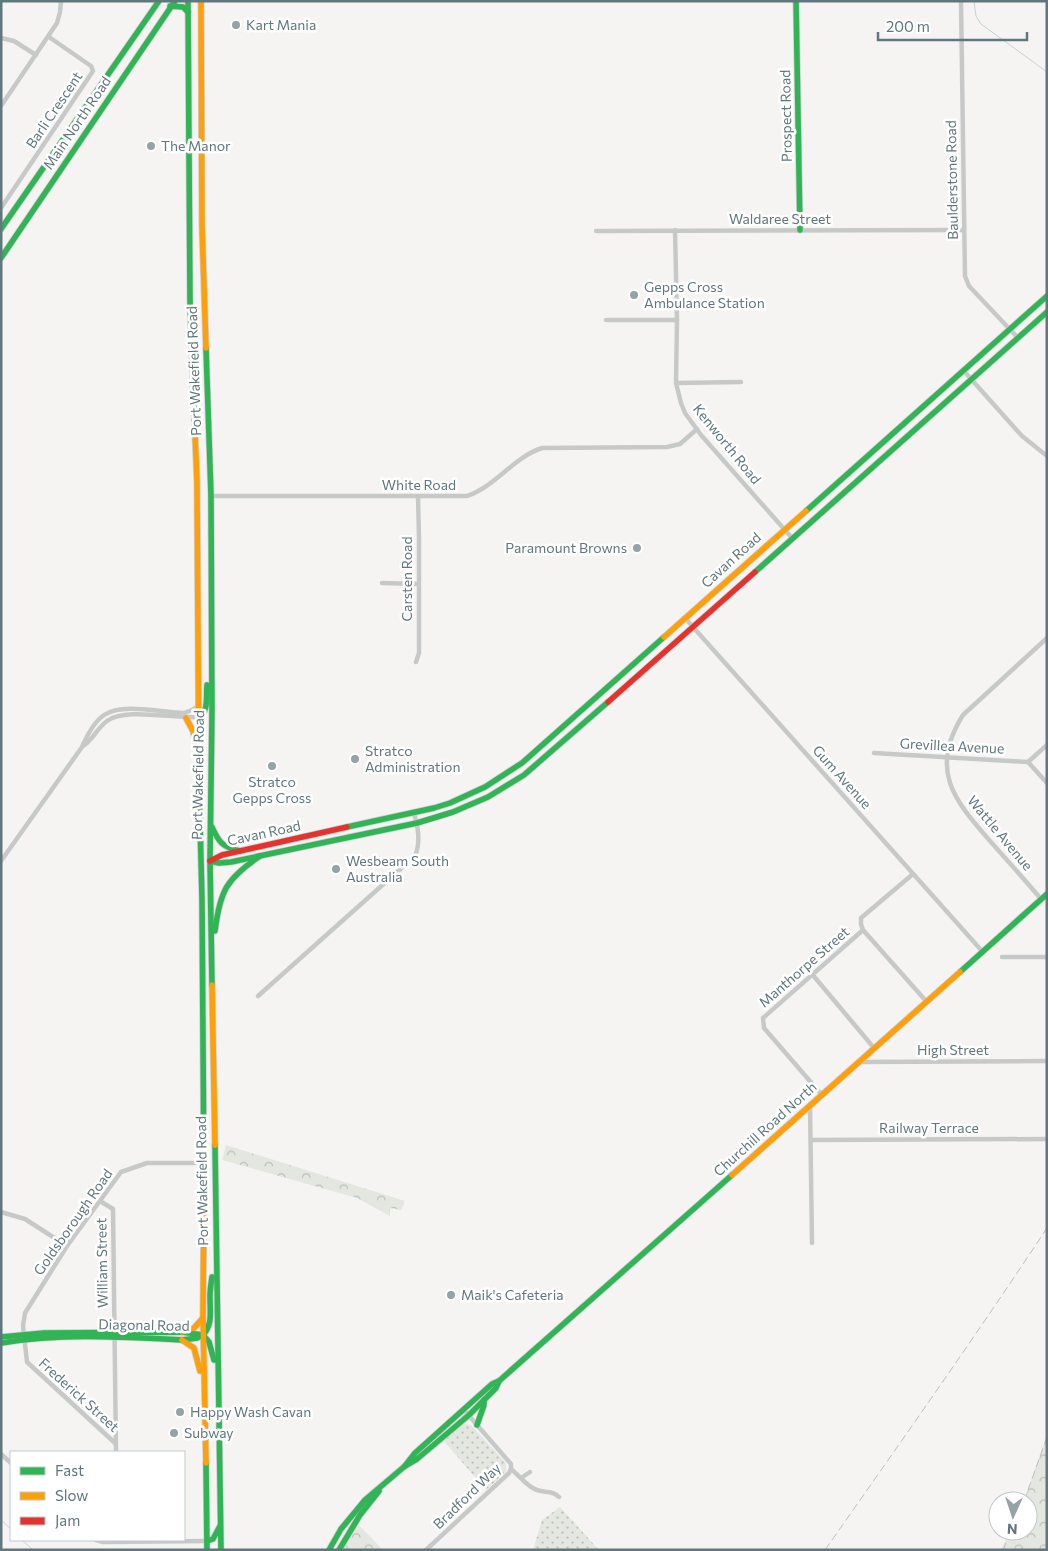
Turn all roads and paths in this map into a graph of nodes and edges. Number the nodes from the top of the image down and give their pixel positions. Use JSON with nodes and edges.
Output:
{"nodes":[{"id":1,"x":61,"y":1,"type":"edge"},
{"id":2,"x":159,"y":1,"type":"edge"},
{"id":3,"x":188,"y":1,"type":"edge"},
{"id":4,"x":201,"y":1,"type":"edge"},
{"id":5,"x":796,"y":1,"type":"edge"},
{"id":6,"x":961,"y":1,"type":"edge"},
{"id":7,"x":173,"y":4,"type":"edge"},
{"id":8,"x":188,"y":12,"type":"junction"},
{"id":9,"x":49,"y":37,"type":"junction"},
{"id":10,"x":1,"y":38,"type":"edge"},
{"id":11,"x":36,"y":55,"type":"junction"},
{"id":12,"x":103,"y":84,"type":"junction"},
{"id":13,"x":113,"y":91,"type":"junction"},
{"id":14,"x":1,"y":106,"type":"edge"},
{"id":15,"x":188,"y":113,"type":"junction"},
{"id":16,"x":201,"y":113,"type":"junction"},
{"id":17,"x":1,"y":208,"type":"edge"},
{"id":18,"x":1,"y":229,"type":"edge"},
{"id":19,"x":675,"y":230,"type":"junction"},
{"id":20,"x":800,"y":230,"type":"junction"},
{"id":21,"x":964,"y":230,"type":"junction"},
{"id":22,"x":596,"y":231,"type":"dead end"},
{"id":23,"x":1,"y":258,"type":"edge"},
{"id":24,"x":1047,"y":296,"type":"edge"},
{"id":25,"x":190,"y":301,"type":"junction"},
{"id":26,"x":204,"y":301,"type":"junction"},
{"id":27,"x":1047,"y":312,"type":"edge"},
{"id":28,"x":606,"y":320,"type":"dead end"},
{"id":29,"x":677,"y":320,"type":"junction"},
{"id":30,"x":1009,"y":329,"type":"junction"},
{"id":31,"x":1018,"y":338,"type":"junction"},
{"id":32,"x":963,"y":370,"type":"junction"},
{"id":33,"x":971,"y":379,"type":"junction"},
{"id":34,"x":741,"y":382,"type":"dead end"},
{"id":35,"x":676,"y":383,"type":"junction"},
{"id":36,"x":697,"y":429,"type":"junction"},
{"id":37,"x":1047,"y":456,"type":"edge"},
{"id":38,"x":197,"y":482,"type":"junction"},
{"id":39,"x":211,"y":496,"type":"junction"},
{"id":40,"x":418,"y":496,"type":"junction"},
{"id":41,"x":198,"y":518,"type":"junction"},
{"id":42,"x":784,"y":529,"type":"junction"},
{"id":43,"x":792,"y":538,"type":"junction"},
{"id":44,"x":382,"y":583,"type":"dead end"},
{"id":45,"x":418,"y":584,"type":"junction"},
{"id":46,"x":685,"y":618,"type":"junction"},
{"id":47,"x":693,"y":626,"type":"junction"},
{"id":48,"x":1047,"y":638,"type":"edge"},
{"id":49,"x":416,"y":662,"type":"dead end"},
{"id":50,"x":626,"y":671,"type":"junction"},
{"id":51,"x":212,"y":674,"type":"junction"},
{"id":52,"x":623,"y":688,"type":"junction"},
{"id":53,"x":199,"y":705,"type":"junction"},
{"id":54,"x":199,"y":717,"type":"junction"},
{"id":55,"x":186,"y":718,"type":"junction"},
{"id":56,"x":561,"y":728,"type":"junction"},
{"id":57,"x":569,"y":737,"type":"junction"},
{"id":58,"x":1047,"y":745,"type":"edge"},
{"id":59,"x":82,"y":747,"type":"junction"},
{"id":60,"x":874,"y":753,"type":"dead end"},
{"id":61,"x":198,"y":755,"type":"junction"},
{"id":62,"x":946,"y":757,"type":"junction"},
{"id":63,"x":1028,"y":762,"type":"junction"},
{"id":64,"x":1047,"y":783,"type":"edge"},
{"id":65,"x":198,"y":808,"type":"junction"},
{"id":66,"x":414,"y":813,"type":"junction"},
{"id":67,"x":417,"y":823,"type":"junction"},
{"id":68,"x":211,"y":825,"type":"junction"},
{"id":69,"x":240,"y":851,"type":"junction"},
{"id":70,"x":260,"y":856,"type":"junction"},
{"id":71,"x":210,"y":861,"type":"junction"},
{"id":72,"x":1,"y":862,"type":"edge"},
{"id":73,"x":913,"y":874,"type":"junction"},
{"id":74,"x":1047,"y":894,"type":"edge"},
{"id":75,"x":202,"y":899,"type":"junction"},
{"id":76,"x":1041,"y":899,"type":"junction"},
{"id":77,"x":863,"y":930,"type":"junction"},
{"id":78,"x":982,"y":951,"type":"junction"},
{"id":79,"x":1002,"y":957,"type":"dead end"},
{"id":80,"x":1047,"y":957,"type":"edge"},
{"id":81,"x":211,"y":974,"type":"junction"},
{"id":82,"x":812,"y":974,"type":"junction"},
{"id":83,"x":258,"y":996,"type":"dead end"},
{"id":84,"x":926,"y":1001,"type":"junction"},
{"id":85,"x":874,"y":1048,"type":"junction"},
{"id":86,"x":213,"y":1055,"type":"junction"},
{"id":87,"x":1047,"y":1061,"type":"edge"},
{"id":88,"x":859,"y":1062,"type":"junction"},
{"id":89,"x":203,"y":1080,"type":"junction"},
{"id":90,"x":822,"y":1095,"type":"junction"},
{"id":91,"x":810,"y":1105,"type":"junction"},
{"id":92,"x":1047,"y":1139,"type":"edge"},
{"id":93,"x":811,"y":1140,"type":"junction"},
{"id":94,"x":204,"y":1163,"type":"junction"},
{"id":95,"x":100,"y":1201,"type":"junction"},
{"id":96,"x":1,"y":1212,"type":"edge"},
{"id":97,"x":812,"y":1243,"type":"dead end"},
{"id":98,"x":68,"y":1246,"type":"junction"},
{"id":99,"x":216,"y":1250,"type":"junction"},
{"id":100,"x":203,"y":1316,"type":"junction"},
{"id":101,"x":182,"y":1332,"type":"junction"},
{"id":102,"x":115,"y":1335,"type":"junction"},
{"id":103,"x":203,"y":1335,"type":"junction"},
{"id":104,"x":25,"y":1336,"type":"junction"},
{"id":105,"x":1,"y":1338,"type":"edge"},
{"id":106,"x":182,"y":1340,"type":"junction"},
{"id":107,"x":1,"y":1343,"type":"edge"},
{"id":108,"x":218,"y":1377,"type":"junction"},
{"id":109,"x":499,"y":1381,"type":"junction"},
{"id":110,"x":205,"y":1400,"type":"junction"},
{"id":111,"x":484,"y":1400,"type":"junction"},
{"id":112,"x":467,"y":1412,"type":"junction"},
{"id":113,"x":477,"y":1425,"type":"junction"},
{"id":114,"x":116,"y":1443,"type":"junction"},
{"id":115,"x":116,"y":1451,"type":"edge"},
{"id":116,"x":220,"y":1464,"type":"junction"},
{"id":117,"x":511,"y":1468,"type":"junction"},
{"id":118,"x":530,"y":1472,"type":"dead end"},
{"id":119,"x":521,"y":1478,"type":"junction"},
{"id":120,"x":207,"y":1480,"type":"junction"},
{"id":121,"x":383,"y":1485,"type":"junction"},
{"id":122,"x":559,"y":1497,"type":"dead end"},
{"id":123,"x":221,"y":1524,"type":"junction"},
{"id":124,"x":100,"y":1541,"type":"edge"},
{"id":125,"x":117,"y":1541,"type":"edge"},
{"id":126,"x":207,"y":1541,"type":"junction"},
{"id":127,"x":207,"y":1550,"type":"edge"},
{"id":128,"x":221,"y":1550,"type":"edge"},
{"id":129,"x":329,"y":1550,"type":"edge"},
{"id":130,"x":339,"y":1550,"type":"edge"},
{"id":131,"x":426,"y":1550,"type":"edge"}],
"edges":[{"from":1,"to":9,"type":"street"},
{"from":2,"to":12,"type":"main road","name":"Main North Road"},
{"from":3,"to":8,"type":"main road","name":"Port Wakefield Road"},
{"from":4,"to":16,"type":"main road","name":"Port Wakefield Road"},
{"from":5,"to":20,"type":"main road","name":"Prospect Road"},
{"from":6,"to":21,"type":"street","name":"Baulderstone Road"},
{"from":7,"to":8,"type":"main road"},
{"from":7,"to":13,"type":"main road","name":"Main North Road"},
{"from":8,"to":15,"type":"main road","name":"Port Wakefield Road"},
{"from":9,"to":11,"type":"street"},
{"from":9,"to":17,"type":"street","name":"Barli Crescent"},
{"from":10,"to":11,"type":"street"},
{"from":11,"to":14,"type":"street"},
{"from":12,"to":13,"type":"main road"},
{"from":12,"to":18,"type":"main road","name":"Main North Road"},
{"from":13,"to":23,"type":"main road","name":"Main North Road"},
{"from":15,"to":16,"type":"main road"},
{"from":15,"to":25,"type":"main road","name":"Port Wakefield Road"},
{"from":16,"to":26,"type":"main road","name":"Port Wakefield Road"},
{"from":19,"to":20,"type":"street","name":"Waldaree Street"},
{"from":19,"to":22,"type":"street","name":"Waldaree Street"},
{"from":19,"to":29,"type":"street","name":"Kenworth Road"},
{"from":20,"to":21,"type":"street","name":"Waldaree Street"},
{"from":21,"to":30,"type":"street","name":"Baulderstone Road"},
{"from":24,"to":30,"type":"main road","name":"Cavan Road"},
{"from":25,"to":26,"type":"main road"},
{"from":25,"to":38,"type":"main road","name":"Port Wakefield Road"},
{"from":26,"to":39,"type":"main road","name":"Port Wakefield Road"},
{"from":27,"to":31,"type":"main road","name":"Cavan Road"},
{"from":28,"to":29,"type":"street"},
{"from":29,"to":35,"type":"street","name":"Kenworth Road"},
{"from":30,"to":31,"type":"street","name":"Baulderstone Road"},
{"from":30,"to":32,"type":"main road","name":"Cavan Road"},
{"from":31,"to":33,"type":"main road","name":"Cavan Road"},
{"from":32,"to":33,"type":"street"},
{"from":32,"to":42,"type":"main road","name":"Cavan Road"},
{"from":33,"to":37,"type":"street"},
{"from":33,"to":43,"type":"main road","name":"Cavan Road"},
{"from":34,"to":35,"type":"street"},
{"from":35,"to":36,"type":"street","name":"Kenworth Road"},
{"from":36,"to":40,"type":"street","name":"White Road"},
{"from":36,"to":42,"type":"street","name":"Kenworth Road"},
{"from":38,"to":39,"type":"main road"},
{"from":38,"to":41,"type":"main road","name":"Port Wakefield Road"},
{"from":39,"to":40,"type":"street","name":"White Road"},
{"from":39,"to":41,"type":"main road"},
{"from":39,"to":51,"type":"main road","name":"Port Wakefield Road"},
{"from":40,"to":45,"type":"street","name":"Carsten Road"},
{"from":41,"to":53,"type":"main road","name":"Port Wakefield Road"},
{"from":42,"to":43,"type":"street","name":"Kenworth Road"},
{"from":42,"to":46,"type":"main road","name":"Cavan Road"},
{"from":43,"to":47,"type":"main road","name":"Cavan Road"},
{"from":44,"to":45,"type":"street"},
{"from":45,"to":49,"type":"street","name":"Carsten Road"},
{"from":46,"to":47,"type":"street","name":"Gum Avenue"},
{"from":46,"to":50,"type":"main road","name":"Cavan Road"},
{"from":47,"to":52,"type":"main road","name":"Cavan Road"},
{"from":47,"to":73,"type":"street","name":"Gum Avenue"},
{"from":48,"to":62,"type":"street","name":"Wattle Avenue"},
{"from":50,"to":52,"type":"main road"},
{"from":50,"to":56,"type":"main road","name":"Cavan Road"},
{"from":51,"to":54,"type":"main road"},
{"from":51,"to":68,"type":"main road","name":"Port Wakefield Road"},
{"from":52,"to":57,"type":"main road","name":"Cavan Road"},
{"from":53,"to":54,"type":"main road","name":"Port Wakefield Road"},
{"from":53,"to":59,"type":"street"},
{"from":54,"to":55,"type":"street"},
{"from":54,"to":61,"type":"main road","name":"Port Wakefield Road"},
{"from":55,"to":59,"type":"street"},
{"from":55,"to":61,"type":"main road"},
{"from":56,"to":57,"type":"main road"},
{"from":56,"to":66,"type":"main road","name":"Cavan Road"},
{"from":57,"to":67,"type":"main road","name":"Cavan Road"},
{"from":58,"to":63,"type":"street"},
{"from":59,"to":72,"type":"street"},
{"from":60,"to":62,"type":"street","name":"Grevillea Avenue"},
{"from":61,"to":65,"type":"main road","name":"Port Wakefield Road"},
{"from":62,"to":63,"type":"street","name":"Grevillea Avenue"},
{"from":62,"to":76,"type":"street","name":"Wattle Avenue"},
{"from":63,"to":64,"type":"street"},
{"from":65,"to":71,"type":"main road"},
{"from":65,"to":75,"type":"main road","name":"Port Wakefield Road"},
{"from":66,"to":67,"type":"street"},
{"from":66,"to":69,"type":"main road","name":"Cavan Road"},
{"from":67,"to":70,"type":"main road","name":"Cavan Road"},
{"from":67,"to":83,"type":"street"},
{"from":68,"to":69,"type":"main road"},
{"from":68,"to":71,"type":"main road","name":"Port Wakefield Road"},
{"from":69,"to":71,"type":"main road","name":"Cavan Road"},
{"from":70,"to":71,"type":"main road","name":"Cavan Road"},
{"from":70,"to":81,"type":"main road"},
{"from":71,"to":75,"type":"main road"},
{"from":71,"to":81,"type":"main road","name":"Port Wakefield Road"},
{"from":73,"to":77,"type":"street"},
{"from":73,"to":78,"type":"street","name":"Gum Avenue"},
{"from":74,"to":76,"type":"main road","name":"Churchill Road North"},
{"from":75,"to":89,"type":"main road","name":"Port Wakefield Road"},
{"from":76,"to":78,"type":"main road","name":"Churchill Road North"},
{"from":77,"to":82,"type":"street","name":"Manthorpe Street"},
{"from":77,"to":84,"type":"street"},
{"from":78,"to":84,"type":"main road","name":"Churchill Road North"},
{"from":79,"to":80,"type":"street"},
{"from":81,"to":86,"type":"main road","name":"Port Wakefield Road"},
{"from":82,"to":85,"type":"street"},
{"from":82,"to":90,"type":"street","name":"Manthorpe Street"},
{"from":84,"to":85,"type":"main road","name":"Churchill Road North"},
{"from":85,"to":88,"type":"main road","name":"Churchill Road North"},
{"from":86,"to":89,"type":"main road"},
{"from":86,"to":99,"type":"main road","name":"Port Wakefield Road"},
{"from":87,"to":88,"type":"street","name":"High Street"},
{"from":88,"to":90,"type":"main road","name":"Churchill Road North"},
{"from":89,"to":94,"type":"main road","name":"Port Wakefield Road"},
{"from":90,"to":91,"type":"main road","name":"Churchill Road North"},
{"from":91,"to":93,"type":"street"},
{"from":91,"to":109,"type":"main road","name":"Churchill Road North"},
{"from":92,"to":93,"type":"street","name":"Railway Terrace"},
{"from":93,"to":97,"type":"street"},
{"from":94,"to":95,"type":"street","name":"Goldsborough Road"},
{"from":94,"to":100,"type":"main road","name":"Port Wakefield Road"},
{"from":95,"to":98,"type":"street","name":"Goldsborough Road"},
{"from":95,"to":102,"type":"street","name":"William Street"},
{"from":96,"to":98,"type":"street"},
{"from":98,"to":104,"type":"street","name":"Goldsborough Road"},
{"from":99,"to":103,"type":"main road"},
{"from":99,"to":108,"type":"main road","name":"Port Wakefield Road"},
{"from":100,"to":101,"type":"main road"},
{"from":100,"to":103,"type":"main road","name":"Port Wakefield Road"},
{"from":101,"to":102,"type":"main road","name":"Diagonal Road"},
{"from":101,"to":103,"type":"main road","name":"Diagonal Road"},
{"from":102,"to":104,"type":"main road","name":"Diagonal Road"},
{"from":102,"to":106,"type":"main road","name":"Diagonal Road"},
{"from":102,"to":114,"type":"street","name":"William Street"},
{"from":103,"to":106,"type":"main road","name":"Diagonal Road"},
{"from":103,"to":108,"type":"main road"},
{"from":103,"to":110,"type":"main road","name":"Port Wakefield Road"},
{"from":104,"to":105,"type":"main road","name":"Diagonal Road"},
{"from":104,"to":107,"type":"main road","name":"Diagonal Road"},
{"from":104,"to":114,"type":"street","name":"Frederick Street"},
{"from":106,"to":110,"type":"main road"},
{"from":108,"to":116,"type":"main road","name":"Port Wakefield Road"},
{"from":109,"to":111,"type":"main road","name":"Churchill Road North"},
{"from":109,"to":112,"type":"main road","name":"Churchill Road North"},
{"from":110,"to":120,"type":"main road","name":"Port Wakefield Road"},
{"from":111,"to":112,"type":"main road","name":"Churchill Road North"},
{"from":111,"to":113,"type":"main road"},
{"from":112,"to":113,"type":"street","name":"Bradford Way"},
{"from":112,"to":121,"type":"main road","name":"Churchill Road North"},
{"from":113,"to":117,"type":"street","name":"Bradford Way"},
{"from":114,"to":115,"type":"street","name":"William Street"},
{"from":116,"to":120,"type":"main road"},
{"from":116,"to":123,"type":"main road","name":"Port Wakefield Road"},
{"from":117,"to":119,"type":"street"},
{"from":117,"to":131,"type":"street","name":"Bradford Way"},
{"from":118,"to":119,"type":"street"},
{"from":119,"to":122,"type":"street"},
{"from":120,"to":126,"type":"main road","name":"Port Wakefield Road"},
{"from":121,"to":129,"type":"main road","name":"Churchill Road North"},
{"from":121,"to":130,"type":"main road","name":"Churchill Road North"},
{"from":123,"to":126,"type":"main road"},
{"from":123,"to":128,"type":"main road","name":"Port Wakefield Road"},
{"from":124,"to":125,"type":"street"},
{"from":125,"to":126,"type":"street"},
{"from":126,"to":127,"type":"main road","name":"Port Wakefield Road"}]}
